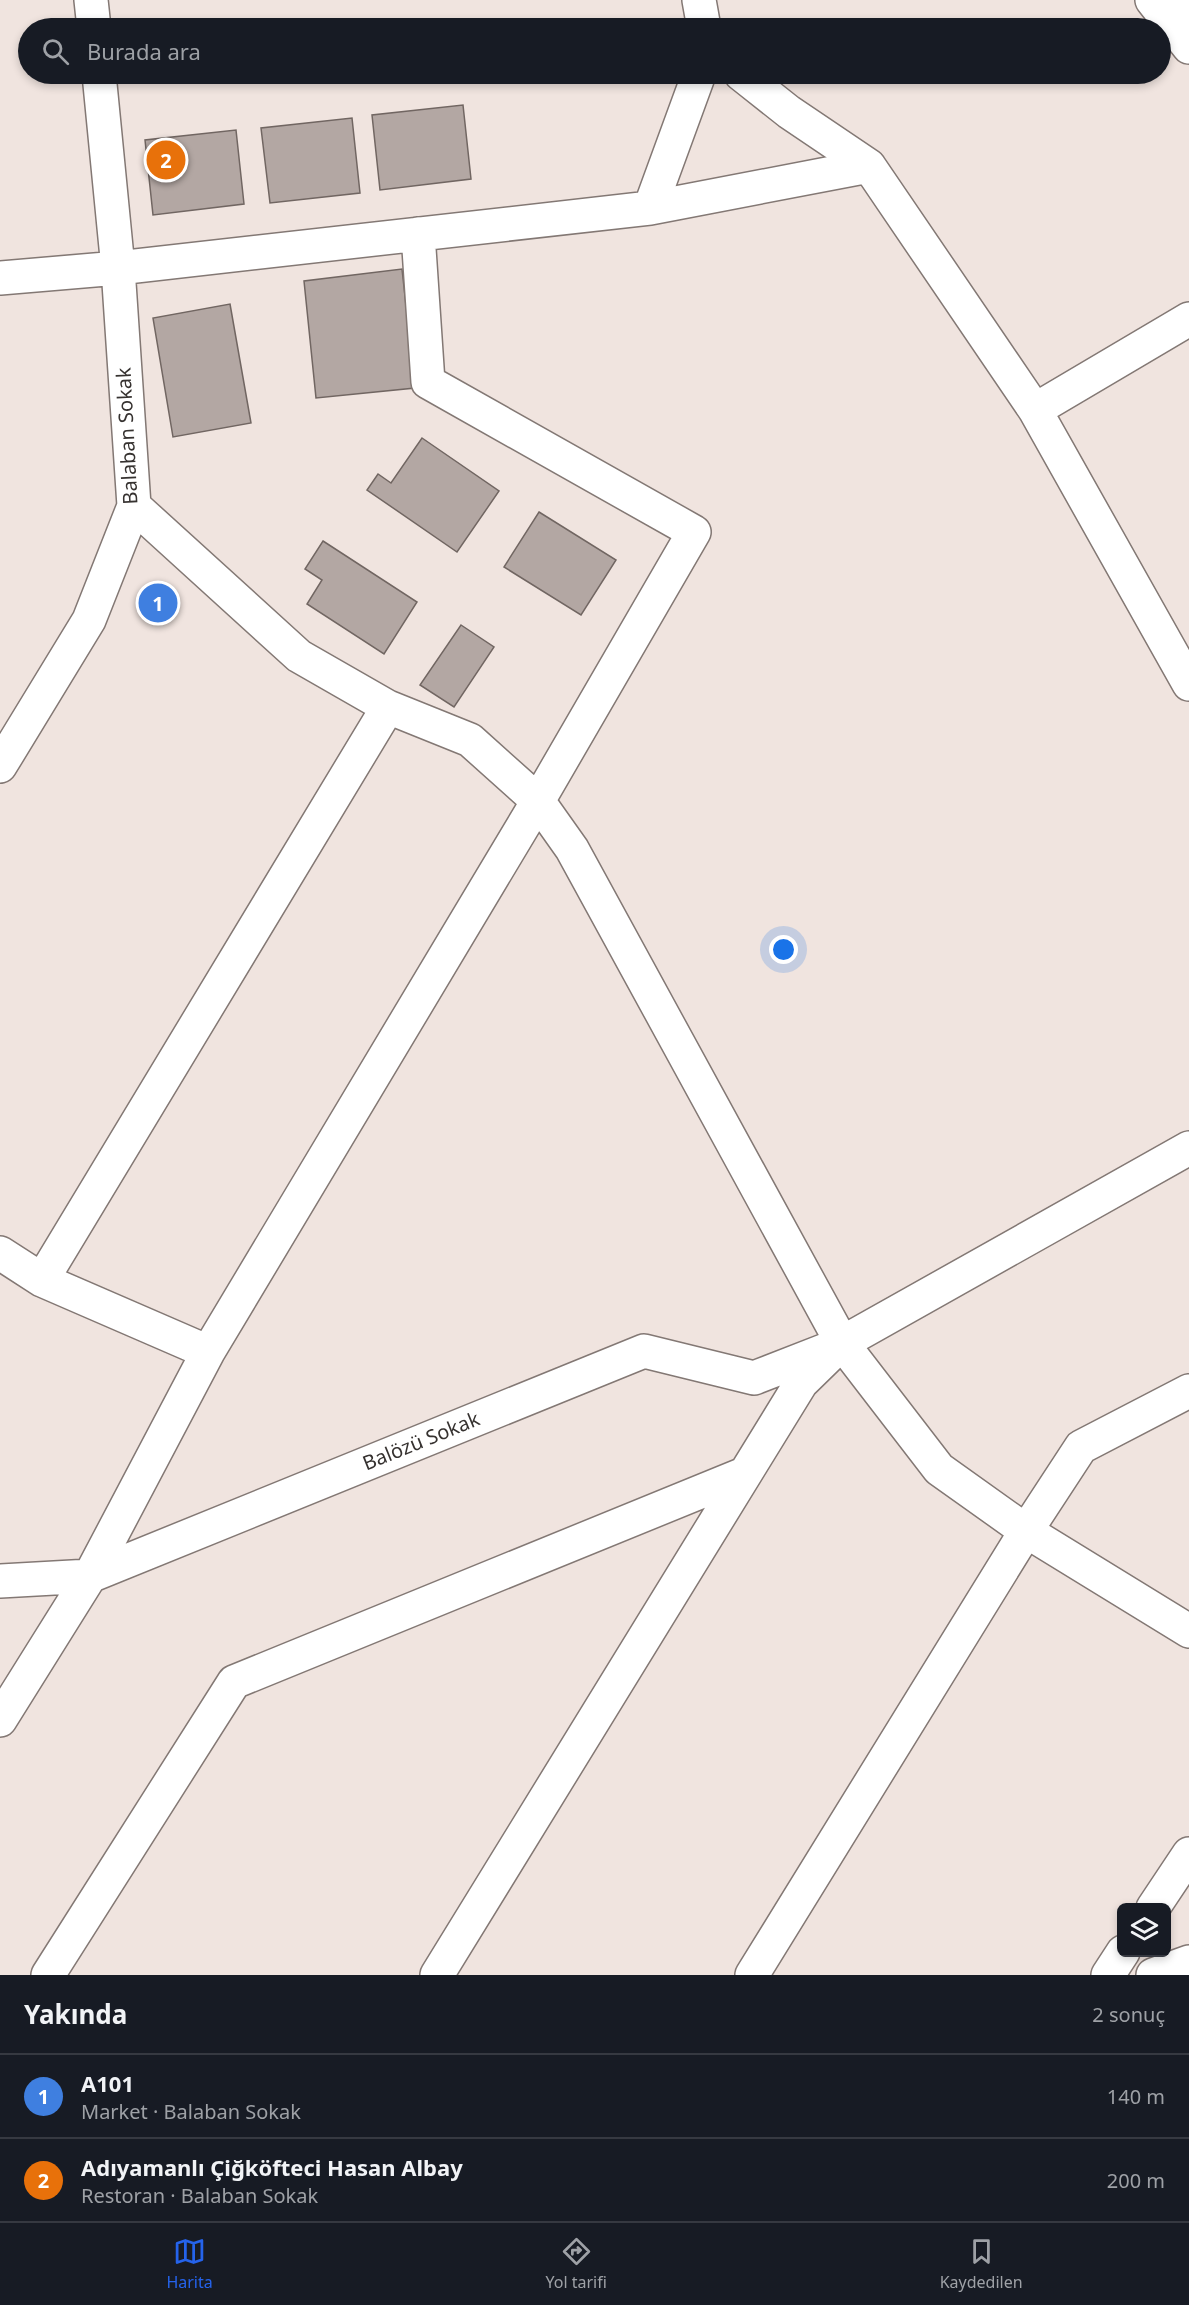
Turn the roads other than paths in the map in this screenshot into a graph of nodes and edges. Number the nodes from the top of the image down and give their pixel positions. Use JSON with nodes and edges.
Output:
{"nodes":[{"id":1,"x":91,"y":0,"type":"edge"},
{"id":2,"x":699,"y":0,"type":"edge"},
{"id":3,"x":1152,"y":0,"type":"edge"},
{"id":4,"x":1184,"y":0,"type":"edge"},
{"id":5,"x":93,"y":18,"type":"edge"},
{"id":6,"x":702,"y":18,"type":"edge"},
{"id":7,"x":1166,"y":18,"type":"edge"},
{"id":8,"x":1189,"y":20,"type":"edge"},
{"id":9,"x":1171,"y":24,"type":"edge"},
{"id":10,"x":1189,"y":47,"type":"edge"},
{"id":11,"x":100,"y":84,"type":"edge"},
{"id":12,"x":695,"y":84,"type":"edge"},
{"id":13,"x":754,"y":84,"type":"edge"},
{"id":14,"x":869,"y":166,"type":"junction"},
{"id":15,"x":650,"y":208,"type":"junction"},
{"id":16,"x":418,"y":234,"type":"junction"},
{"id":17,"x":118,"y":268,"type":"junction"},
{"id":18,"x":0,"y":278,"type":"edge"},
{"id":19,"x":1189,"y":319,"type":"edge"},
{"id":20,"x":1035,"y":410,"type":"junction"},
{"id":21,"x":134,"y":506,"type":"junction"},
{"id":22,"x":1189,"y":684,"type":"edge"},
{"id":23,"x":388,"y":707,"type":"junction"},
{"id":24,"x":0,"y":766,"type":"edge"},
{"id":25,"x":538,"y":801,"type":"junction"},
{"id":26,"x":1189,"y":1149,"type":"edge"},
{"id":27,"x":0,"y":1253,"type":"edge"},
{"id":28,"x":42,"y":1280,"type":"junction"},
{"id":29,"x":842,"y":1343,"type":"junction"},
{"id":30,"x":208,"y":1352,"type":"junction"},
{"id":31,"x":1189,"y":1391,"type":"edge"},
{"id":32,"x":744,"y":1474,"type":"junction"},
{"id":33,"x":1026,"y":1531,"type":"junction"},
{"id":34,"x":90,"y":1576,"type":"junction"},
{"id":35,"x":0,"y":1581,"type":"edge"},
{"id":36,"x":1189,"y":1631,"type":"edge"},
{"id":37,"x":0,"y":1720,"type":"edge"},
{"id":38,"x":1189,"y":1854,"type":"edge"},
{"id":39,"x":1156,"y":1903,"type":"edge"},
{"id":40,"x":1120,"y":1957,"type":"edge"},
{"id":41,"x":1189,"y":1962,"type":"edge"},
{"id":42,"x":48,"y":1975,"type":"edge"},
{"id":43,"x":437,"y":1975,"type":"edge"},
{"id":44,"x":752,"y":1975,"type":"edge"},
{"id":45,"x":1108,"y":1975,"type":"edge"},
{"id":46,"x":1153,"y":1975,"type":"edge"}],
"edges":[{"from":1,"to":5,"type":"street"},
{"from":2,"to":6,"type":"street"},
{"from":3,"to":7,"type":"street"},
{"from":4,"to":8,"type":"street"},
{"from":9,"to":10,"type":"street"},
{"from":11,"to":17,"type":"street","name":"Balaban Sokak"},
{"from":12,"to":15,"type":"street"},
{"from":13,"to":14,"type":"street"},
{"from":14,"to":15,"type":"street"},
{"from":14,"to":20,"type":"street"},
{"from":15,"to":16,"type":"street"},
{"from":16,"to":17,"type":"street"},
{"from":16,"to":25,"type":"street"},
{"from":17,"to":18,"type":"street"},
{"from":17,"to":21,"type":"street","name":"Balaban Sokak"},
{"from":19,"to":20,"type":"street"},
{"from":20,"to":22,"type":"street"},
{"from":21,"to":23,"type":"street"},
{"from":21,"to":24,"type":"street","name":"Balaban Sokak"},
{"from":23,"to":25,"type":"street"},
{"from":23,"to":28,"type":"street"},
{"from":25,"to":29,"type":"street"},
{"from":25,"to":30,"type":"street"},
{"from":26,"to":29,"type":"street"},
{"from":27,"to":28,"type":"street"},
{"from":28,"to":30,"type":"street"},
{"from":29,"to":32,"type":"street"},
{"from":29,"to":33,"type":"street"},
{"from":29,"to":34,"type":"street","name":"Balözü Sokak"},
{"from":30,"to":34,"type":"street"},
{"from":31,"to":33,"type":"street"},
{"from":32,"to":42,"type":"street"},
{"from":32,"to":43,"type":"street"},
{"from":33,"to":36,"type":"street"},
{"from":33,"to":44,"type":"street"},
{"from":34,"to":35,"type":"street","name":"Balözü Sokak"},
{"from":34,"to":37,"type":"street"},
{"from":38,"to":39,"type":"street"},
{"from":40,"to":45,"type":"street"},
{"from":41,"to":46,"type":"street"}]}
